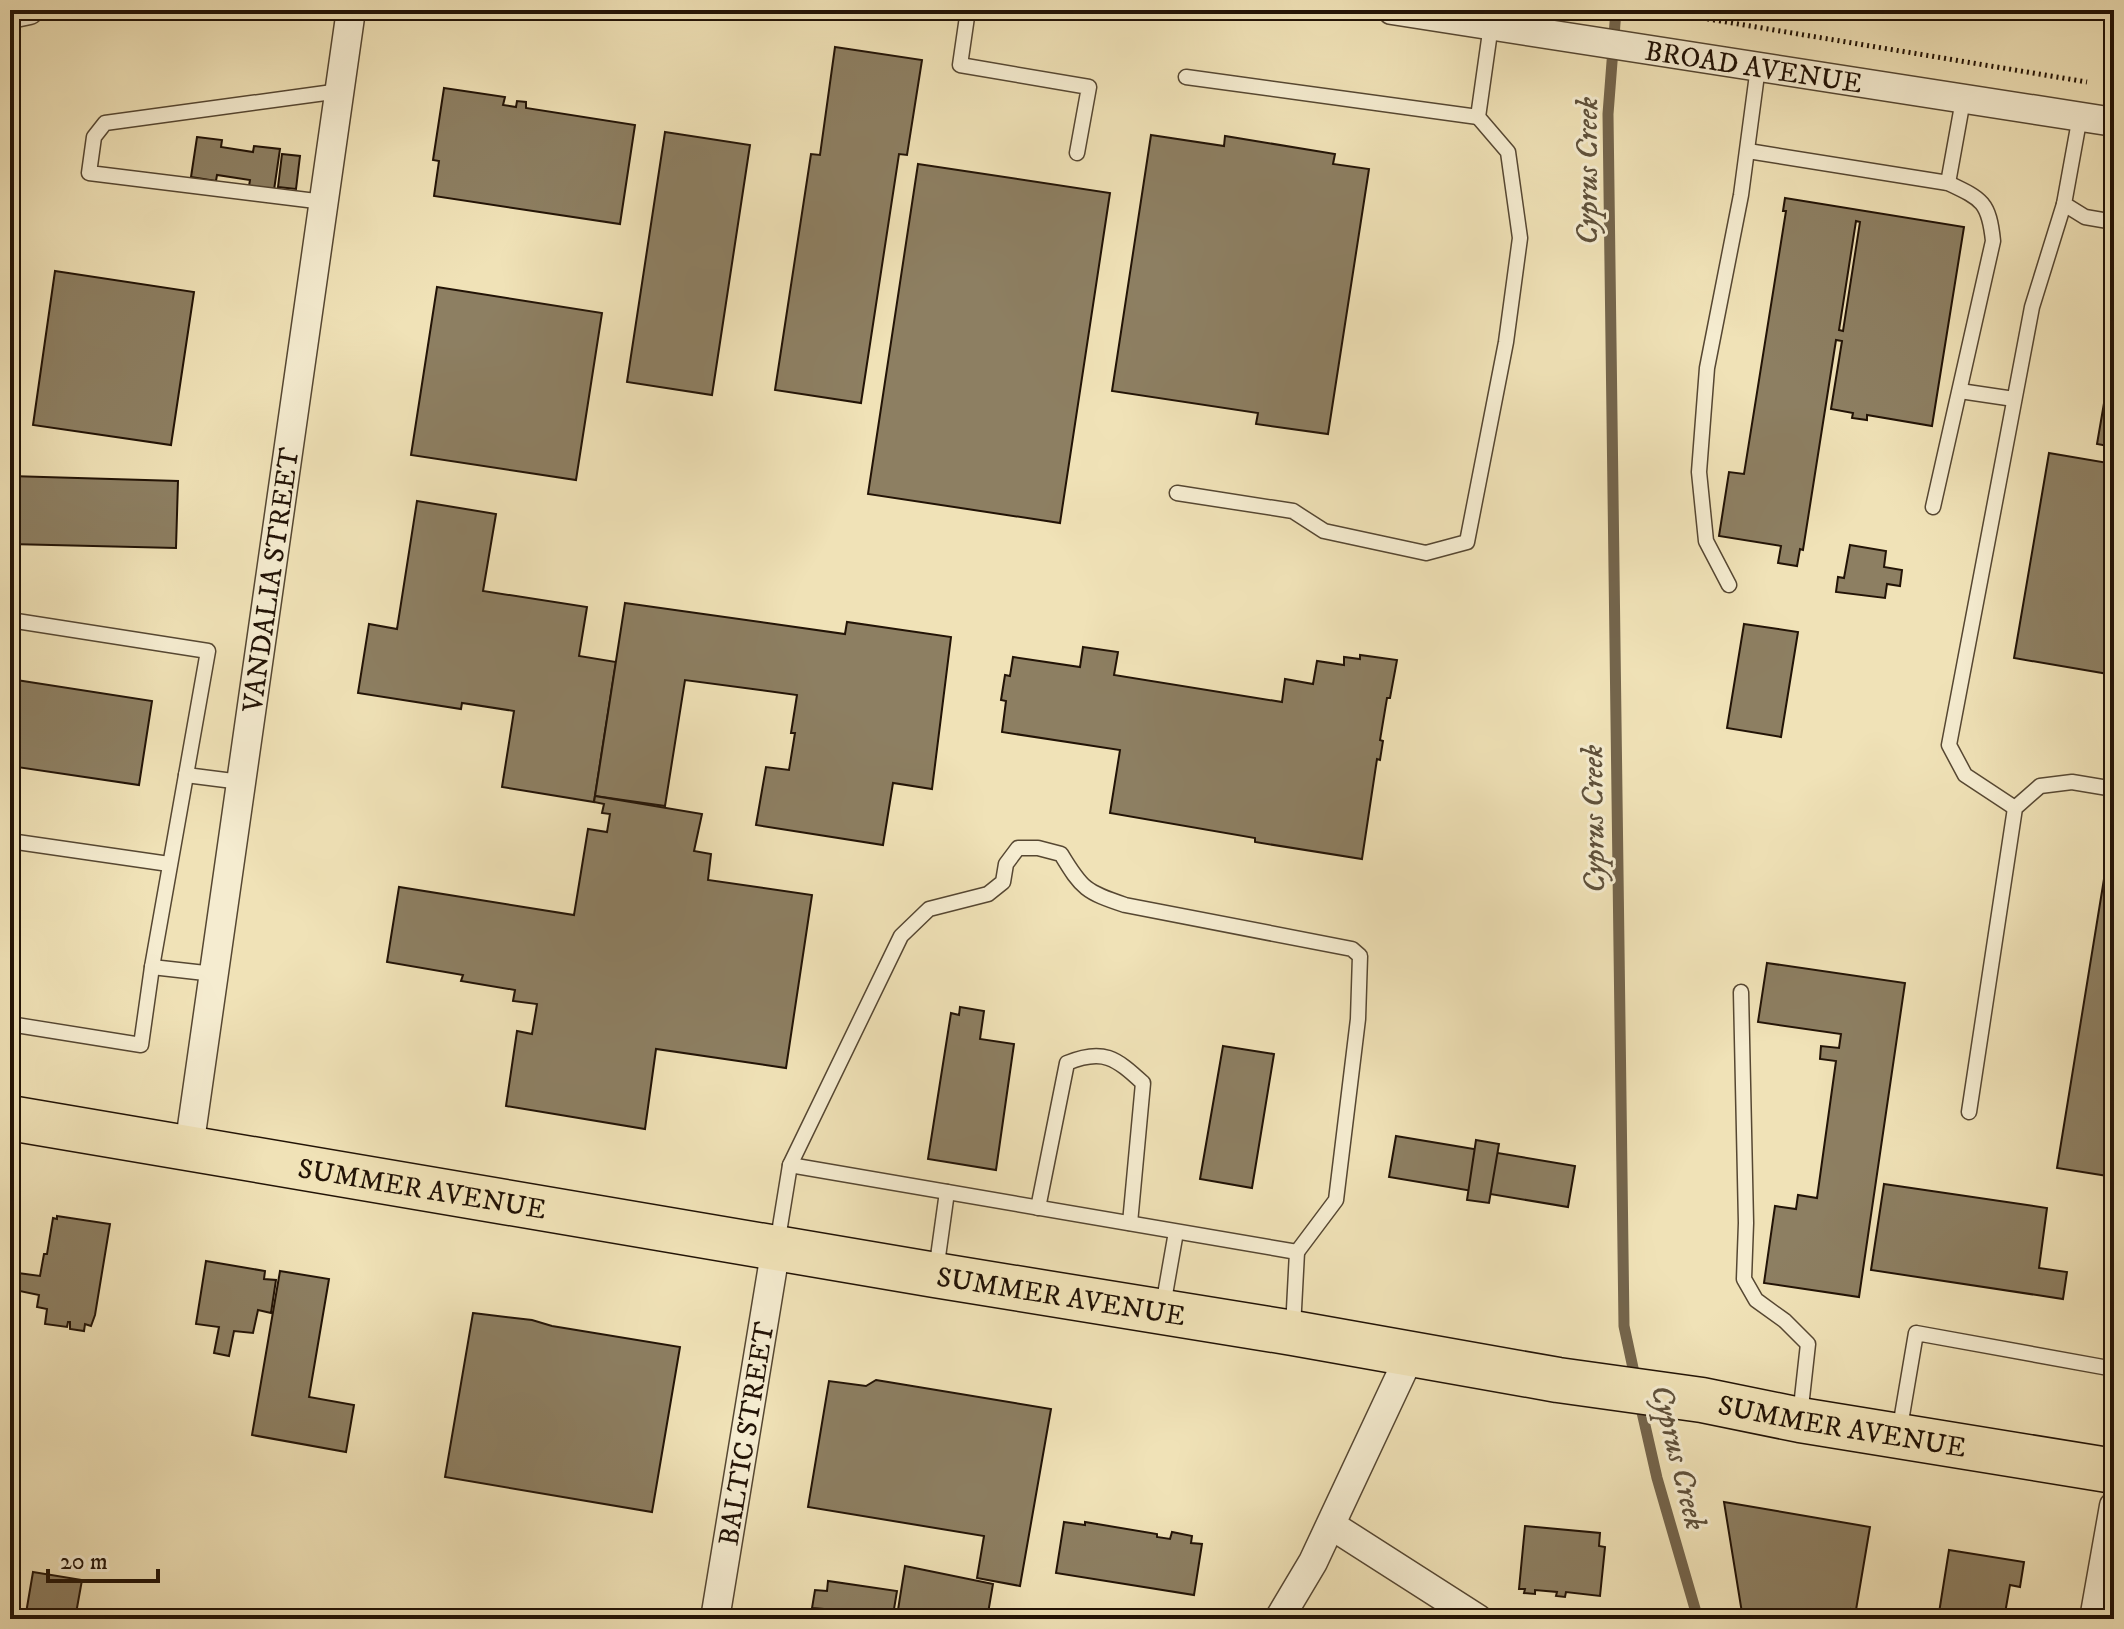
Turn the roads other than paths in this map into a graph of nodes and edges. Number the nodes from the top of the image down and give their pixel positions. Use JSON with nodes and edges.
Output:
{"nodes":[{"id":1,"x":29,"y":10,"type":"edge"},
{"id":2,"x":351,"y":10,"type":"edge"},
{"id":3,"x":968,"y":10,"type":"edge"},
{"id":4,"x":1392,"y":10,"type":"edge"},
{"id":5,"x":10,"y":14,"type":"edge"},
{"id":6,"x":1491,"y":25,"type":"junction"},
{"id":7,"x":1758,"y":67,"type":"junction"},
{"id":8,"x":1186,"y":77,"type":"dead end"},
{"id":9,"x":340,"y":91,"type":"junction"},
{"id":10,"x":1963,"y":100,"type":"junction"},
{"id":11,"x":2080,"y":116,"type":"junction"},
{"id":12,"x":1478,"y":117,"type":"junction"},
{"id":13,"x":2114,"y":122,"type":"edge"},
{"id":14,"x":1748,"y":151,"type":"junction"},
{"id":15,"x":1077,"y":153,"type":"dead end"},
{"id":16,"x":1948,"y":183,"type":"junction"},
{"id":17,"x":324,"y":202,"type":"junction"},
{"id":18,"x":2064,"y":204,"type":"junction"},
{"id":19,"x":2114,"y":222,"type":"edge"},
{"id":20,"x":1960,"y":391,"type":"junction"},
{"id":21,"x":2014,"y":399,"type":"junction"},
{"id":22,"x":1177,"y":493,"type":"dead end"},
{"id":23,"x":1933,"y":507,"type":"dead end"},
{"id":24,"x":1729,"y":585,"type":"dead end"},
{"id":25,"x":10,"y":620,"type":"edge"},
{"id":26,"x":186,"y":775,"type":"junction"},
{"id":27,"x":241,"y":782,"type":"junction"},
{"id":28,"x":2114,"y":789,"type":"edge"},
{"id":29,"x":2015,"y":808,"type":"junction"},
{"id":30,"x":10,"y":841,"type":"edge"},
{"id":31,"x":169,"y":864,"type":"junction"},
{"id":32,"x":152,"y":967,"type":"junction"},
{"id":33,"x":214,"y":974,"type":"junction"},
{"id":34,"x":1741,"y":992,"type":"dead end"},
{"id":35,"x":10,"y":1024,"type":"edge"},
{"id":36,"x":1969,"y":1112,"type":"dead end"},
{"id":37,"x":10,"y":1118,"type":"edge"},
{"id":38,"x":189,"y":1148,"type":"junction"},
{"id":39,"x":790,"y":1165,"type":"junction"},
{"id":40,"x":947,"y":1192,"type":"junction"},
{"id":41,"x":1038,"y":1208,"type":"junction"},
{"id":42,"x":1130,"y":1223,"type":"junction"},
{"id":43,"x":1176,"y":1232,"type":"junction"},
{"id":44,"x":776,"y":1247,"type":"junction"},
{"id":45,"x":1297,"y":1252,"type":"junction"},
{"id":46,"x":935,"y":1275,"type":"junction"},
{"id":47,"x":1162,"y":1313,"type":"junction"},
{"id":48,"x":1293,"y":1333,"type":"junction"},
{"id":49,"x":1411,"y":1353,"type":"junction"},
{"id":50,"x":2114,"y":1369,"type":"edge"},
{"id":51,"x":1800,"y":1420,"type":"junction"},
{"id":52,"x":1899,"y":1436,"type":"junction"},
{"id":53,"x":2114,"y":1471,"type":"edge"},
{"id":54,"x":2114,"y":1506,"type":"edge"},
{"id":55,"x":1331,"y":1525,"type":"junction"},
{"id":56,"x":715,"y":1619,"type":"edge"},
{"id":57,"x":1279,"y":1619,"type":"edge"},
{"id":58,"x":1478,"y":1619,"type":"edge"},
{"id":59,"x":2094,"y":1619,"type":"edge"}],
"edges":[{"from":1,"to":5,"type":"street"},
{"from":2,"to":9,"type":"street","name":"VANDALIA STREET"},
{"from":3,"to":15,"type":"lane"},
{"from":4,"to":6,"type":"street","name":"BROAD AVENUE"},
{"from":6,"to":7,"type":"street","name":"BROAD AVENUE"},
{"from":6,"to":12,"type":"lane"},
{"from":7,"to":10,"type":"street","name":"BROAD AVENUE"},
{"from":7,"to":14,"type":"lane"},
{"from":8,"to":12,"type":"lane"},
{"from":9,"to":17,"type":"street","name":"VANDALIA STREET"},
{"from":9,"to":17,"type":"lane"},
{"from":10,"to":11,"type":"street","name":"BROAD AVENUE"},
{"from":10,"to":16,"type":"lane"},
{"from":11,"to":13,"type":"street","name":"BROAD AVENUE"},
{"from":11,"to":18,"type":"lane"},
{"from":12,"to":22,"type":"lane"},
{"from":14,"to":16,"type":"lane"},
{"from":14,"to":24,"type":"lane"},
{"from":16,"to":20,"type":"lane"},
{"from":17,"to":27,"type":"street","name":"VANDALIA STREET"},
{"from":18,"to":19,"type":"lane"},
{"from":18,"to":21,"type":"lane"},
{"from":20,"to":21,"type":"lane"},
{"from":20,"to":23,"type":"lane"},
{"from":21,"to":29,"type":"lane"},
{"from":25,"to":26,"type":"lane"},
{"from":26,"to":27,"type":"lane"},
{"from":26,"to":31,"type":"lane"},
{"from":27,"to":33,"type":"street","name":"VANDALIA STREET"},
{"from":28,"to":29,"type":"lane"},
{"from":29,"to":36,"type":"lane"},
{"from":30,"to":31,"type":"lane"},
{"from":31,"to":32,"type":"lane"},
{"from":32,"to":33,"type":"lane"},
{"from":32,"to":35,"type":"lane"},
{"from":33,"to":38,"type":"street","name":"VANDALIA STREET"},
{"from":34,"to":51,"type":"lane"},
{"from":37,"to":38,"type":"main road","name":"SUMMER AVENUE"},
{"from":38,"to":44,"type":"main road","name":"SUMMER AVENUE"},
{"from":39,"to":40,"type":"lane"},
{"from":39,"to":44,"type":"lane"},
{"from":39,"to":45,"type":"lane"},
{"from":40,"to":41,"type":"lane"},
{"from":40,"to":46,"type":"lane"},
{"from":41,"to":42,"type":"lane"},
{"from":41,"to":42,"type":"lane"},
{"from":42,"to":43,"type":"lane"},
{"from":43,"to":45,"type":"lane"},
{"from":43,"to":47,"type":"lane"},
{"from":44,"to":46,"type":"main road","name":"SUMMER AVENUE"},
{"from":44,"to":56,"type":"street","name":"BALTIC STREET"},
{"from":45,"to":48,"type":"lane"},
{"from":46,"to":47,"type":"main road","name":"SUMMER AVENUE"},
{"from":47,"to":48,"type":"main road","name":"SUMMER AVENUE"},
{"from":48,"to":49,"type":"main road","name":"SUMMER AVENUE"},
{"from":49,"to":51,"type":"main road","name":"SUMMER AVENUE"},
{"from":49,"to":55,"type":"street"},
{"from":50,"to":52,"type":"lane"},
{"from":51,"to":52,"type":"main road","name":"SUMMER AVENUE"},
{"from":52,"to":53,"type":"main road","name":"SUMMER AVENUE"},
{"from":54,"to":59,"type":"street"},
{"from":55,"to":57,"type":"street"},
{"from":55,"to":58,"type":"street"}]}
